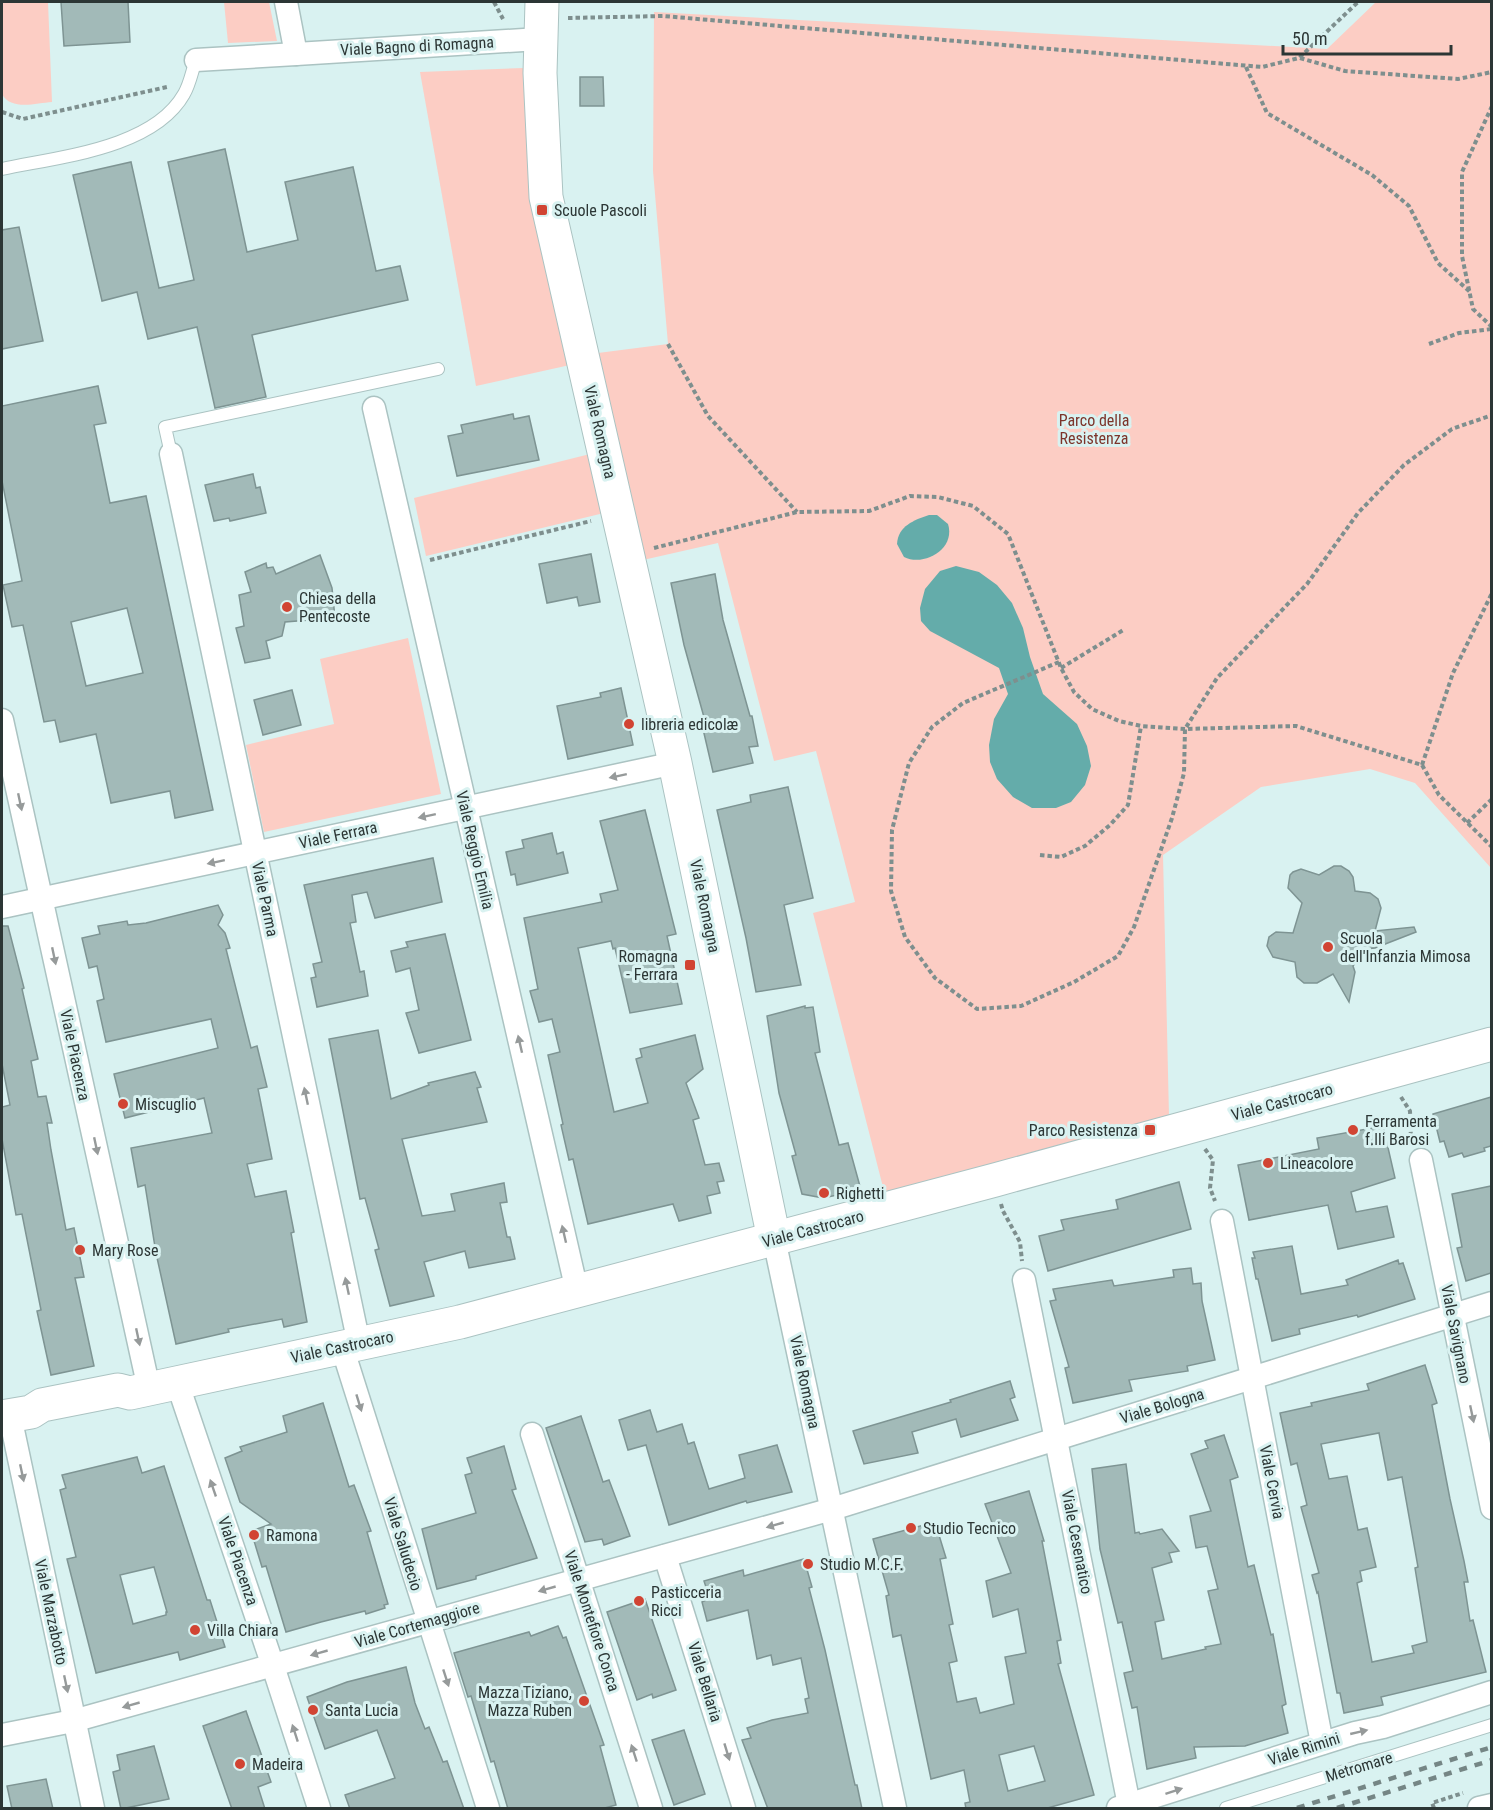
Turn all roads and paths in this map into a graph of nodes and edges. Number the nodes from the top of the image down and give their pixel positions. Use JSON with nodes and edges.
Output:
{"nodes":[{"id":1,"x":286,"y":2,"type":"edge"},
{"id":2,"x":1358,"y":2,"type":"edge"},
{"id":3,"x":548,"y":20,"type":"edge"},
{"id":4,"x":296,"y":54,"type":"junction"},
{"id":5,"x":1299,"y":58,"type":"junction"},
{"id":6,"x":1246,"y":67,"type":"junction"},
{"id":7,"x":193,"y":68,"type":"junction"},
{"id":8,"x":1491,"y":72,"type":"edge"},
{"id":9,"x":1491,"y":106,"type":"edge"},
{"id":10,"x":2,"y":112,"type":"edge"},
{"id":11,"x":2,"y":169,"type":"edge"},
{"id":12,"x":1470,"y":292,"type":"junction"},
{"id":13,"x":1491,"y":328,"type":"edge"},
{"id":14,"x":668,"y":344,"type":"dead end"},
{"id":15,"x":1429,"y":344,"type":"dead end"},
{"id":16,"x":438,"y":369,"type":"dead end"},
{"id":17,"x":368,"y":384,"type":"junction"},
{"id":18,"x":374,"y":408,"type":"joint"},
{"id":19,"x":1491,"y":415,"type":"edge"},
{"id":20,"x":171,"y":454,"type":"joint"},
{"id":21,"x":797,"y":512,"type":"junction"},
{"id":22,"x":618,"y":514,"type":"junction"},
{"id":23,"x":627,"y":554,"type":"junction"},
{"id":24,"x":410,"y":565,"type":"junction"},
{"id":25,"x":1491,"y":593,"type":"edge"},
{"id":26,"x":1125,"y":629,"type":"dead end"},
{"id":27,"x":1059,"y":662,"type":"junction"},
{"id":28,"x":1061,"y":668,"type":"junction"},
{"id":29,"x":2,"y":720,"type":"edge"},
{"id":30,"x":1141,"y":726,"type":"junction"},
{"id":31,"x":1185,"y":729,"type":"junction"},
{"id":32,"x":4,"y":746,"type":"edge"},
{"id":33,"x":675,"y":763,"type":"junction"},
{"id":34,"x":1422,"y":765,"type":"junction"},
{"id":35,"x":1491,"y":799,"type":"edge"},
{"id":36,"x":466,"y":808,"type":"junction"},
{"id":37,"x":1467,"y":823,"type":"junction"},
{"id":38,"x":1491,"y":847,"type":"edge"},
{"id":39,"x":255,"y":853,"type":"junction"},
{"id":40,"x":1040,"y":855,"type":"dead end"},
{"id":41,"x":41,"y":899,"type":"junction"},
{"id":42,"x":2,"y":907,"type":"edge"},
{"id":43,"x":1491,"y":1044,"type":"edge"},
{"id":44,"x":1387,"y":1073,"type":"junction"},
{"id":45,"x":1189,"y":1127,"type":"junction"},
{"id":46,"x":1421,"y":1160,"type":"joint"},
{"id":47,"x":995,"y":1180,"type":"junction"},
{"id":48,"x":1222,"y":1221,"type":"joint"},
{"id":49,"x":774,"y":1239,"type":"junction"},
{"id":50,"x":1024,"y":1280,"type":"joint"},
{"id":51,"x":578,"y":1292,"type":"junction"},
{"id":52,"x":1491,"y":1304,"type":"edge"},
{"id":53,"x":1452,"y":1316,"type":"junction"},
{"id":54,"x":350,"y":1345,"type":"junction"},
{"id":55,"x":1252,"y":1378,"type":"junction"},
{"id":56,"x":152,"y":1388,"type":"junction"},
{"id":57,"x":14,"y":1415,"type":"edge"},
{"id":58,"x":532,"y":1434,"type":"dead end"},
{"id":59,"x":1056,"y":1439,"type":"junction"},
{"id":60,"x":1491,"y":1508,"type":"edge"},
{"id":61,"x":832,"y":1509,"type":"junction"},
{"id":62,"x":665,"y":1556,"type":"junction"},
{"id":63,"x":578,"y":1580,"type":"junction"},
{"id":64,"x":428,"y":1622,"type":"junction"},
{"id":65,"x":273,"y":1666,"type":"junction"},
{"id":66,"x":1491,"y":1692,"type":"edge"},
{"id":67,"x":73,"y":1721,"type":"junction"},
{"id":68,"x":1491,"y":1725,"type":"edge"},
{"id":69,"x":2,"y":1735,"type":"edge"},
{"id":70,"x":1322,"y":1743,"type":"junction"},
{"id":71,"x":1432,"y":1803,"type":"dead end"},
{"id":72,"x":1491,"y":1805,"type":"edge"},
{"id":73,"x":1123,"y":1807,"type":"edge"},
{"id":74,"x":93,"y":1809,"type":"edge"},
{"id":75,"x":319,"y":1809,"type":"edge"},
{"id":76,"x":488,"y":1809,"type":"edge"},
{"id":77,"x":651,"y":1809,"type":"edge"},
{"id":78,"x":744,"y":1809,"type":"edge"},
{"id":79,"x":895,"y":1809,"type":"edge"},
{"id":80,"x":1226,"y":1809,"type":"edge"},
{"id":81,"x":1434,"y":1809,"type":"edge"},
{"id":82,"x":1479,"y":1809,"type":"edge"}],
"edges":[{"from":1,"to":4,"type":"street"},
{"from":2,"to":5,"type":"path"},
{"from":3,"to":4,"type":"street","name":"Viale Bagno di Romagna"},
{"from":3,"to":6,"type":"path"},
{"from":3,"to":22,"type":"street","name":"Viale Romagna"},
{"from":4,"to":7,"type":"street","name":"Viale Bagno di Romagna"},
{"from":5,"to":6,"type":"path"},
{"from":5,"to":8,"type":"path"},
{"from":6,"to":12,"type":"path"},
{"from":7,"to":10,"type":"path"},
{"from":7,"to":11,"type":"lane"},
{"from":9,"to":12,"type":"path"},
{"from":12,"to":13,"type":"path"},
{"from":13,"to":15,"type":"path"},
{"from":14,"to":21,"type":"path"},
{"from":16,"to":17,"type":"lane"},
{"from":17,"to":18,"type":"lane"},
{"from":17,"to":20,"type":"lane"},
{"from":18,"to":24,"type":"street","name":"Viale Reggio Emilia"},
{"from":19,"to":31,"type":"path"},
{"from":20,"to":39,"type":"street","name":"Viale Parma"},
{"from":21,"to":23,"type":"path"},
{"from":21,"to":27,"type":"path"},
{"from":22,"to":23,"type":"street","name":"Viale Romagna"},
{"from":22,"to":24,"type":"path"},
{"from":23,"to":33,"type":"street","name":"Viale Romagna"},
{"from":24,"to":36,"type":"street","name":"Viale Reggio Emilia"},
{"from":25,"to":34,"type":"path"},
{"from":26,"to":28,"type":"path"},
{"from":27,"to":28,"type":"path"},
{"from":27,"to":31,"type":"path"},
{"from":28,"to":30,"type":"path"},
{"from":29,"to":32,"type":"street","name":"Viale Piacenza"},
{"from":30,"to":31,"type":"path"},
{"from":30,"to":40,"type":"path"},
{"from":31,"to":34,"type":"path"},
{"from":32,"to":41,"type":"street","name":"Viale Piacenza","one_way":true},
{"from":33,"to":36,"type":"street","name":"Viale Ferrara","one_way":true},
{"from":33,"to":49,"type":"street","name":"Viale Romagna"},
{"from":34,"to":37,"type":"path"},
{"from":35,"to":37,"type":"path"},
{"from":36,"to":39,"type":"street","name":"Viale Ferrara","one_way":true},
{"from":51,"to":36,"type":"street","name":"Viale Reggio Emilia","one_way":true},
{"from":37,"to":38,"type":"path"},
{"from":39,"to":41,"type":"street","name":"Viale Ferrara","one_way":true},
{"from":54,"to":39,"type":"street","name":"Viale Parma","one_way":true},
{"from":41,"to":42,"type":"street","name":"Viale Ferrara"},
{"from":41,"to":56,"type":"street","name":"Viale Piacenza","one_way":true},
{"from":43,"to":44,"type":"street","name":"Viale Castrocaro"},
{"from":44,"to":45,"type":"street","name":"Viale Castrocaro"},
{"from":44,"to":46,"type":"path"},
{"from":45,"to":47,"type":"street","name":"Viale Castrocaro"},
{"from":45,"to":48,"type":"path"},
{"from":46,"to":53,"type":"street","name":"Viale Savignano"},
{"from":47,"to":49,"type":"street","name":"Viale Castrocaro"},
{"from":47,"to":50,"type":"path"},
{"from":48,"to":55,"type":"street","name":"Viale Cervia"},
{"from":49,"to":51,"type":"street","name":"Viale Castrocaro"},
{"from":49,"to":61,"type":"street","name":"Viale Romagna"},
{"from":50,"to":59,"type":"street","name":"Viale Cesenatico"},
{"from":51,"to":54,"type":"street","name":"Viale Castrocaro"},
{"from":52,"to":53,"type":"street","name":"Viale Bologna"},
{"from":53,"to":55,"type":"street","name":"Viale Bologna"},
{"from":53,"to":60,"type":"street","name":"Viale Savignano","one_way":true},
{"from":54,"to":56,"type":"street","name":"Viale Castrocaro"},
{"from":54,"to":64,"type":"street","name":"Viale Saludecio","one_way":true},
{"from":55,"to":59,"type":"street","name":"Viale Bologna"},
{"from":55,"to":70,"type":"street","name":"Viale Cervia"},
{"from":56,"to":57,"type":"street","name":"Viale Castrocaro"},
{"from":65,"to":56,"type":"street","name":"Viale Piacenza","one_way":true},
{"from":57,"to":67,"type":"street","name":"Viale Marzabotto","one_way":true},
{"from":58,"to":63,"type":"street","name":"Viale Montefiore Conca"},
{"from":59,"to":61,"type":"street","name":"Viale Bologna"},
{"from":59,"to":73,"type":"street","name":"Viale Cesenatico"},
{"from":61,"to":62,"type":"street","name":"Viale Cortemaggiore","one_way":true},
{"from":61,"to":79,"type":"street","name":"Viale Romagna"},
{"from":62,"to":63,"type":"street","name":"Viale Cortemaggiore"},
{"from":62,"to":78,"type":"street","name":"Viale Bellaria","one_way":true},
{"from":63,"to":64,"type":"street","name":"Viale Cortemaggiore","one_way":true},
{"from":77,"to":63,"type":"street","name":"Viale Montefiore Conca","one_way":true},
{"from":64,"to":65,"type":"street","name":"Viale Cortemaggiore","one_way":true},
{"from":64,"to":76,"type":"street","name":"Viale Saludecio","one_way":true},
{"from":65,"to":67,"type":"street","name":"Viale Cortemaggiore","one_way":true},
{"from":75,"to":65,"type":"street","name":"Viale Piacenza","one_way":true},
{"from":70,"to":66,"type":"street","name":"Viale Rimini","one_way":true},
{"from":67,"to":69,"type":"street","name":"Viale Cortemaggiore"},
{"from":67,"to":74,"type":"street","name":"Viale Marzabotto"},
{"from":68,"to":80,"type":"lane","name":"Metromare"},
{"from":73,"to":70,"type":"street","name":"Viale Rimini","one_way":true},
{"from":71,"to":81,"type":"path"},
{"from":72,"to":82,"type":"street"}]}
